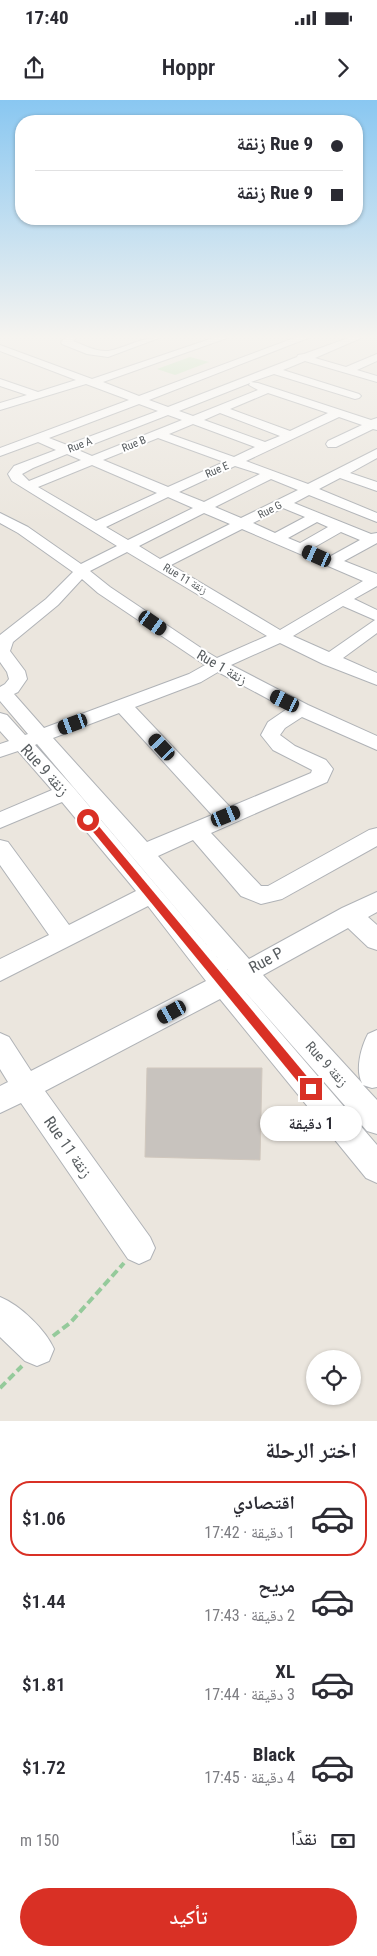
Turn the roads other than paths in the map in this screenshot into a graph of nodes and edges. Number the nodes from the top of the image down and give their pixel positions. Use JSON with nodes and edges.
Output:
{"nodes":[{"id":1,"x":22,"y":400,"type":"edge"},
{"id":2,"x":136,"y":400,"type":"edge"},
{"id":3,"x":140,"y":400,"type":"edge"},
{"id":4,"x":197,"y":400,"type":"edge"},
{"id":5,"x":243,"y":400,"type":"edge"},
{"id":6,"x":296,"y":400,"type":"edge"},
{"id":7,"x":346,"y":400,"type":"edge"},
{"id":8,"x":1,"y":406,"type":"edge"},
{"id":9,"x":219,"y":409,"type":"junction"},
{"id":10,"x":325,"y":409,"type":"junction"},
{"id":11,"x":168,"y":411,"type":"junction"},
{"id":12,"x":338,"y":413,"type":"junction"},
{"id":13,"x":194,"y":420,"type":"junction"},
{"id":14,"x":375,"y":424,"type":"edge"},
{"id":15,"x":158,"y":434,"type":"junction"},
{"id":16,"x":292,"y":436,"type":"junction"},
{"id":17,"x":37,"y":437,"type":"junction"},
{"id":18,"x":332,"y":444,"type":"dead end"},
{"id":19,"x":266,"y":447,"type":"junction"},
{"id":20,"x":69,"y":449,"type":"junction"},
{"id":21,"x":0,"y":452,"type":"edge"},
{"id":22,"x":377,"y":453,"type":"edge"},
{"id":23,"x":94,"y":460,"type":"junction"},
{"id":24,"x":236,"y":462,"type":"junction"},
{"id":25,"x":28,"y":465,"type":"joint"},
{"id":26,"x":339,"y":473,"type":"junction"},
{"id":27,"x":271,"y":474,"type":"junction"},
{"id":28,"x":375,"y":484,"type":"edge"},
{"id":29,"x":29,"y":486,"type":"junction"},
{"id":30,"x":308,"y":489,"type":"junction"},
{"id":31,"x":167,"y":492,"type":"junction"},
{"id":32,"x":283,"y":503,"type":"junction"},
{"id":33,"x":205,"y":507,"type":"junction"},
{"id":34,"x":0,"y":517,"type":"edge"},
{"id":35,"x":316,"y":517,"type":"junction"},
{"id":36,"x":377,"y":518,"type":"edge"},
{"id":37,"x":243,"y":523,"type":"junction"},
{"id":38,"x":96,"y":526,"type":"junction"},
{"id":39,"x":339,"y":526,"type":"junction"},
{"id":40,"x":276,"y":538,"type":"junction"},
{"id":41,"x":374,"y":538,"type":"edge"},
{"id":42,"x":128,"y":546,"type":"junction"},
{"id":43,"x":301,"y":549,"type":"junction"},
{"id":44,"x":332,"y":562,"type":"junction"},
{"id":45,"x":161,"y":564,"type":"junction"},
{"id":46,"x":82,"y":571,"type":"junction"},
{"id":47,"x":376,"y":579,"type":"edge"},
{"id":48,"x":342,"y":600,"type":"junction"},
{"id":49,"x":377,"y":616,"type":"edge"},
{"id":50,"x":377,"y":625,"type":"edge"},
{"id":51,"x":280,"y":637,"type":"junction"},
{"id":52,"x":0,"y":648,"type":"edge"},
{"id":53,"x":328,"y":660,"type":"junction"},
{"id":54,"x":217,"y":665,"type":"junction"},
{"id":55,"x":377,"y":680,"type":"edge"},
{"id":56,"x":2,"y":694,"type":"edge"},
{"id":57,"x":123,"y":706,"type":"junction"},
{"id":58,"x":301,"y":708,"type":"junction"},
{"id":59,"x":0,"y":718,"type":"edge"},
{"id":60,"x":20,"y":743,"type":"edge"},
{"id":61,"x":377,"y":744,"type":"edge"},
{"id":62,"x":66,"y":792,"type":"junction"},
{"id":63,"x":226,"y":816,"type":"junction"},
{"id":64,"x":0,"y":820,"type":"edge"},
{"id":65,"x":196,"y":830,"type":"junction"},
{"id":66,"x":377,"y":836,"type":"edge"},
{"id":67,"x":0,"y":848,"type":"edge"},
{"id":68,"x":143,"y":853,"type":"junction"},
{"id":69,"x":151,"y":894,"type":"junction"},
{"id":70,"x":377,"y":900,"type":"edge"},
{"id":71,"x":350,"y":915,"type":"junction"},
{"id":72,"x":65,"y":938,"type":"junction"},
{"id":73,"x":377,"y":940,"type":"edge"},
{"id":74,"x":0,"y":971,"type":"edge"},
{"id":75,"x":245,"y":972,"type":"junction"},
{"id":76,"x":223,"y":984,"type":"junction"},
{"id":77,"x":377,"y":1042,"type":"edge"},
{"id":78,"x":0,"y":1045,"type":"edge"},
{"id":79,"x":366,"y":1080,"type":"edge"},
{"id":80,"x":26,"y":1086,"type":"junction"},
{"id":81,"x":0,"y":1100,"type":"edge"},
{"id":82,"x":377,"y":1121,"type":"edge"},
{"id":83,"x":377,"y":1168,"type":"edge"},
{"id":84,"x":138,"y":1248,"type":"road end"},
{"id":85,"x":0,"y":1314,"type":"edge"},
{"id":86,"x":37,"y":1350,"type":"road end"}],
"edges":[{"from":1,"to":8,"type":"street"},
{"from":2,"to":17,"type":"street"},
{"from":3,"to":11,"type":"street"},
{"from":4,"to":11,"type":"street","name":"Rue A"},
{"from":5,"to":9,"type":"street","name":"Rue B"},
{"from":6,"to":10,"type":"street"},
{"from":7,"to":10,"type":"street"},
{"from":9,"to":13,"type":"street","name":"Rue B"},
{"from":9,"to":16,"type":"street"},
{"from":10,"to":12,"type":"street"},
{"from":11,"to":13,"type":"street"},
{"from":11,"to":20,"type":"street","name":"Rue A"},
{"from":12,"to":14,"type":"street"},
{"from":12,"to":16,"type":"street","name":"Rue E"},
{"from":13,"to":15,"type":"street","name":"Rue B"},
{"from":13,"to":19,"type":"street"},
{"from":14,"to":18,"type":"street"},
{"from":15,"to":23,"type":"street","name":"Rue B"},
{"from":15,"to":24,"type":"street"},
{"from":16,"to":19,"type":"street","name":"Rue E"},
{"from":17,"to":20,"type":"street"},
{"from":17,"to":21,"type":"street"},
{"from":19,"to":24,"type":"street","name":"Rue E"},
{"from":20,"to":23,"type":"street"},
{"from":20,"to":25,"type":"street","name":"Rue A"},
{"from":22,"to":26,"type":"street","name":"Rue G"},
{"from":23,"to":29,"type":"street","name":"Rue B"},
{"from":23,"to":31,"type":"street"},
{"from":24,"to":27,"type":"street"},
{"from":24,"to":31,"type":"street","name":"Rue E"},
{"from":25,"to":29,"type":"street","name":"Rue 11 زنقة"},
{"from":26,"to":28,"type":"street"},
{"from":26,"to":30,"type":"street","name":"Rue G"},
{"from":27,"to":30,"type":"street"},
{"from":27,"to":33,"type":"street"},
{"from":29,"to":38,"type":"street","name":"Rue 11 زنقة"},
{"from":30,"to":32,"type":"street","name":"Rue G"},
{"from":30,"to":36,"type":"street"},
{"from":31,"to":33,"type":"street"},
{"from":31,"to":38,"type":"street","name":"Rue E"},
{"from":32,"to":35,"type":"street"},
{"from":32,"to":37,"type":"street","name":"Rue G"},
{"from":33,"to":37,"type":"street"},
{"from":33,"to":42,"type":"street"},
{"from":34,"to":46,"type":"street","name":"Rue 1 زنقة"},
{"from":35,"to":39,"type":"street"},
{"from":35,"to":40,"type":"street"},
{"from":37,"to":40,"type":"street"},
{"from":37,"to":45,"type":"street","name":"Rue G"},
{"from":38,"to":42,"type":"street","name":"Rue 11 زنقة"},
{"from":39,"to":41,"type":"street"},
{"from":39,"to":43,"type":"street"},
{"from":40,"to":43,"type":"street"},
{"from":41,"to":44,"type":"street"},
{"from":42,"to":45,"type":"street","name":"Rue 11 زنقة"},
{"from":42,"to":46,"type":"street"},
{"from":43,"to":44,"type":"street"},
{"from":44,"to":47,"type":"street"},
{"from":45,"to":51,"type":"street","name":"Rue 11 زنقة"},
{"from":46,"to":52,"type":"street"},
{"from":46,"to":54,"type":"street","name":"Rue 1 زنقة"},
{"from":47,"to":48,"type":"street"},
{"from":48,"to":49,"type":"street"},
{"from":48,"to":51,"type":"street"},
{"from":50,"to":53,"type":"street"},
{"from":51,"to":53,"type":"street","name":"Rue 11 زنقة"},
{"from":51,"to":54,"type":"street"},
{"from":52,"to":56,"type":"street"},
{"from":53,"to":55,"type":"street","name":"Rue 11 زنقة"},
{"from":54,"to":57,"type":"street"},
{"from":54,"to":58,"type":"street","name":"Rue 1 زنقة"},
{"from":56,"to":60,"type":"street","name":"Rue 9 زنقة"},
{"from":57,"to":60,"type":"street"},
{"from":57,"to":63,"type":"street"},
{"from":58,"to":61,"type":"street","name":"Rue 1 زنقة"},
{"from":58,"to":63,"type":"street"},
{"from":59,"to":60,"type":"street","name":"Rue 9 زنقة"},
{"from":60,"to":62,"type":"street","name":"Rue 9 زنقة"},
{"from":60,"to":68,"type":"street","name":"Rue 9 زنقة"},
{"from":62,"to":64,"type":"street"},
{"from":62,"to":69,"type":"street","name":"Rue 9 زنقة"},
{"from":63,"to":65,"type":"street"},
{"from":65,"to":66,"type":"street"},
{"from":65,"to":68,"type":"street"},
{"from":67,"to":72,"type":"street"},
{"from":68,"to":75,"type":"street","name":"Rue 9 زنقة"},
{"from":69,"to":72,"type":"street"},
{"from":69,"to":76,"type":"street","name":"Rue 9 زنقة"},
{"from":70,"to":71,"type":"street","name":"Rue P"},
{"from":71,"to":73,"type":"street"},
{"from":71,"to":75,"type":"street","name":"Rue P"},
{"from":72,"to":74,"type":"street"},
{"from":75,"to":76,"type":"street","name":"Rue P"},
{"from":75,"to":79,"type":"street","name":"Rue 9 زنقة"},
{"from":76,"to":80,"type":"street","name":"Rue P"},
{"from":76,"to":83,"type":"street","name":"Rue 9 زنقة"},
{"from":77,"to":79,"type":"street"},
{"from":78,"to":80,"type":"street","name":"Rue 11 زنقة"},
{"from":79,"to":82,"type":"street","name":"Rue 9 زنقة"},
{"from":80,"to":81,"type":"street"},
{"from":80,"to":84,"type":"street","name":"Rue 11 زنقة"},
{"from":85,"to":86,"type":"street"}]}
